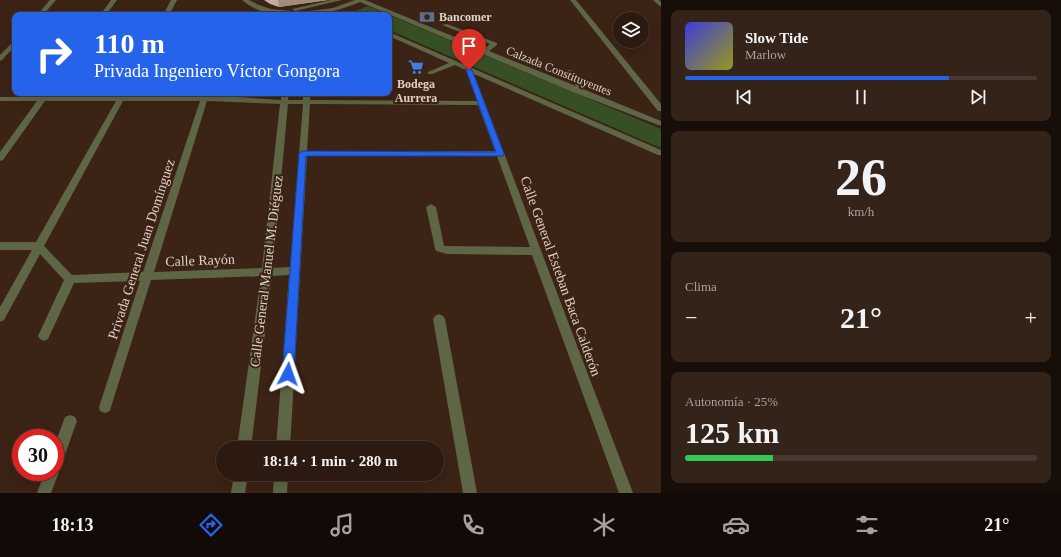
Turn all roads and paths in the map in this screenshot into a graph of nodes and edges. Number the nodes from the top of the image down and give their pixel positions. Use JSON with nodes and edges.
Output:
{"nodes":[{"id":1,"x":53,"y":0,"type":"edge"},
{"id":2,"x":114,"y":0,"type":"edge"},
{"id":3,"x":174,"y":0,"type":"edge"},
{"id":4,"x":245,"y":0,"type":"edge"},
{"id":5,"x":260,"y":0,"type":"edge"},
{"id":6,"x":339,"y":0,"type":"edge"},
{"id":7,"x":360,"y":0,"type":"edge"},
{"id":8,"x":573,"y":0,"type":"edge"},
{"id":9,"x":656,"y":0,"type":"edge"},
{"id":10,"x":661,"y":5,"type":"edge"},
{"id":11,"x":271,"y":10,"type":"junction"},
{"id":12,"x":334,"y":10,"type":"junction"},
{"id":13,"x":43,"y":12,"type":"edge"},
{"id":14,"x":105,"y":12,"type":"edge"},
{"id":15,"x":168,"y":12,"type":"edge"},
{"id":16,"x":283,"y":12,"type":"joint"},
{"id":17,"x":323,"y":12,"type":"edge"},
{"id":18,"x":338,"y":12,"type":"edge"},
{"id":19,"x":389,"y":12,"type":"edge"},
{"id":20,"x":392,"y":13,"type":"edge"},
{"id":21,"x":445,"y":25,"type":"dead end"},
{"id":22,"x":392,"y":35,"type":"edge"},
{"id":23,"x":12,"y":45,"type":"edge"},
{"id":24,"x":484,"y":52,"type":"junction"},
{"id":25,"x":0,"y":59,"type":"edge"},
{"id":26,"x":454,"y":63,"type":"junction"},
{"id":27,"x":469,"y":70,"type":"junction"},
{"id":28,"x":568,"y":71,"type":"dead end"},
{"id":29,"x":430,"y":73,"type":"dead end"},
{"id":30,"x":578,"y":91,"type":"junction"},
{"id":31,"x":45,"y":96,"type":"edge"},
{"id":32,"x":122,"y":96,"type":"edge"},
{"id":33,"x":284,"y":97,"type":"edge"},
{"id":34,"x":306,"y":97,"type":"edge"},
{"id":35,"x":0,"y":99,"type":"edge"},
{"id":36,"x":204,"y":99,"type":"junction"},
{"id":37,"x":481,"y":103,"type":"junction"},
{"id":38,"x":661,"y":109,"type":"edge"},
{"id":39,"x":661,"y":124,"type":"edge"},
{"id":40,"x":303,"y":153,"type":"junction"},
{"id":41,"x":661,"y":153,"type":"edge"},
{"id":42,"x":500,"y":154,"type":"junction"},
{"id":43,"x":0,"y":158,"type":"edge"},
{"id":44,"x":431,"y":207,"type":"dead end"},
{"id":45,"x":0,"y":246,"type":"edge"},
{"id":46,"x":38,"y":246,"type":"junction"},
{"id":47,"x":536,"y":250,"type":"junction"},
{"id":48,"x":295,"y":271,"type":"junction"},
{"id":49,"x":267,"y":272,"type":"junction"},
{"id":50,"x":148,"y":276,"type":"junction"},
{"id":51,"x":70,"y":279,"type":"junction"},
{"id":52,"x":0,"y":317,"type":"edge"},
{"id":53,"x":439,"y":319,"type":"dead end"},
{"id":54,"x":44,"y":336,"type":"dead end"},
{"id":55,"x":106,"y":407,"type":"dead end"},
{"id":56,"x":70,"y":421,"type":"dead end"},
{"id":57,"x":64,"y":438,"type":"edge"},
{"id":58,"x":245,"y":441,"type":"edge"},
{"id":59,"x":283,"y":441,"type":"edge"},
{"id":60,"x":49,"y":481,"type":"edge"},
{"id":61,"x":240,"y":481,"type":"edge"},
{"id":62,"x":281,"y":481,"type":"edge"},
{"id":63,"x":44,"y":493,"type":"edge"},
{"id":64,"x":238,"y":493,"type":"edge"},
{"id":65,"x":280,"y":493,"type":"edge"},
{"id":66,"x":470,"y":493,"type":"edge"},
{"id":67,"x":626,"y":493,"type":"edge"}],
"edges":[{"from":1,"to":13,"type":"street"},
{"from":2,"to":14,"type":"street"},
{"from":3,"to":15,"type":"street"},
{"from":4,"to":11,"type":"street"},
{"from":5,"to":11,"type":"street"},
{"from":6,"to":16,"type":"street"},
{"from":7,"to":12,"type":"street"},
{"from":7,"to":19,"type":"street","name":"Calzada Constituyentes"},
{"from":8,"to":38,"type":"street"},
{"from":9,"to":10,"type":"street"},
{"from":11,"to":16,"type":"street"},
{"from":12,"to":17,"type":"street"},
{"from":12,"to":18,"type":"street"},
{"from":20,"to":24,"type":"street","name":"Calzada Constituyentes"},
{"from":21,"to":24,"type":"street"},
{"from":22,"to":26,"type":"street"},
{"from":23,"to":25,"type":"street"},
{"from":24,"to":30,"type":"street","name":"Calzada Constituyentes"},
{"from":26,"to":27,"type":"street"},
{"from":26,"to":29,"type":"street"},
{"from":27,"to":37,"type":"street","name":"Calle General Esteban Baca Calderón"},
{"from":27,"to":41,"type":"street"},
{"from":28,"to":30,"type":"street"},
{"from":30,"to":39,"type":"street","name":"Calzada Constituyentes"},
{"from":31,"to":32,"type":"street"},
{"from":31,"to":35,"type":"street"},
{"from":31,"to":43,"type":"street"},
{"from":32,"to":36,"type":"street"},
{"from":32,"to":46,"type":"street"},
{"from":33,"to":34,"type":"street"},
{"from":33,"to":36,"type":"street"},
{"from":33,"to":49,"type":"street","name":"Calle General Manuel M. Diéguez"},
{"from":34,"to":37,"type":"street"},
{"from":34,"to":40,"type":"street","name":"Calle General Manuel M. Diéguez"},
{"from":36,"to":50,"type":"street","name":"Privada General Juan Domínguez"},
{"from":37,"to":42,"type":"street","name":"Calle General Esteban Baca Calderón"},
{"from":40,"to":42,"type":"street"},
{"from":40,"to":48,"type":"street","name":"Calle General Manuel M. Diéguez"},
{"from":42,"to":47,"type":"street","name":"Calle General Esteban Baca Calderón"},
{"from":44,"to":47,"type":"street"},
{"from":45,"to":46,"type":"street"},
{"from":46,"to":51,"type":"street"},
{"from":46,"to":52,"type":"street"},
{"from":47,"to":67,"type":"street","name":"Calle General Esteban Baca Calderón"},
{"from":48,"to":49,"type":"street","name":"Calle Rayón"},
{"from":48,"to":59,"type":"street","name":"Calle General Manuel M. Diéguez"},
{"from":49,"to":50,"type":"street","name":"Calle Rayón"},
{"from":49,"to":58,"type":"street","name":"Calle General Manuel M. Diéguez"},
{"from":50,"to":51,"type":"street","name":"Calle Rayón"},
{"from":50,"to":55,"type":"street","name":"Privada General Juan Domínguez"},
{"from":51,"to":54,"type":"street"},
{"from":53,"to":66,"type":"street"},
{"from":56,"to":57,"type":"street"},
{"from":60,"to":63,"type":"street"},
{"from":61,"to":64,"type":"street"},
{"from":62,"to":65,"type":"street"}]}
